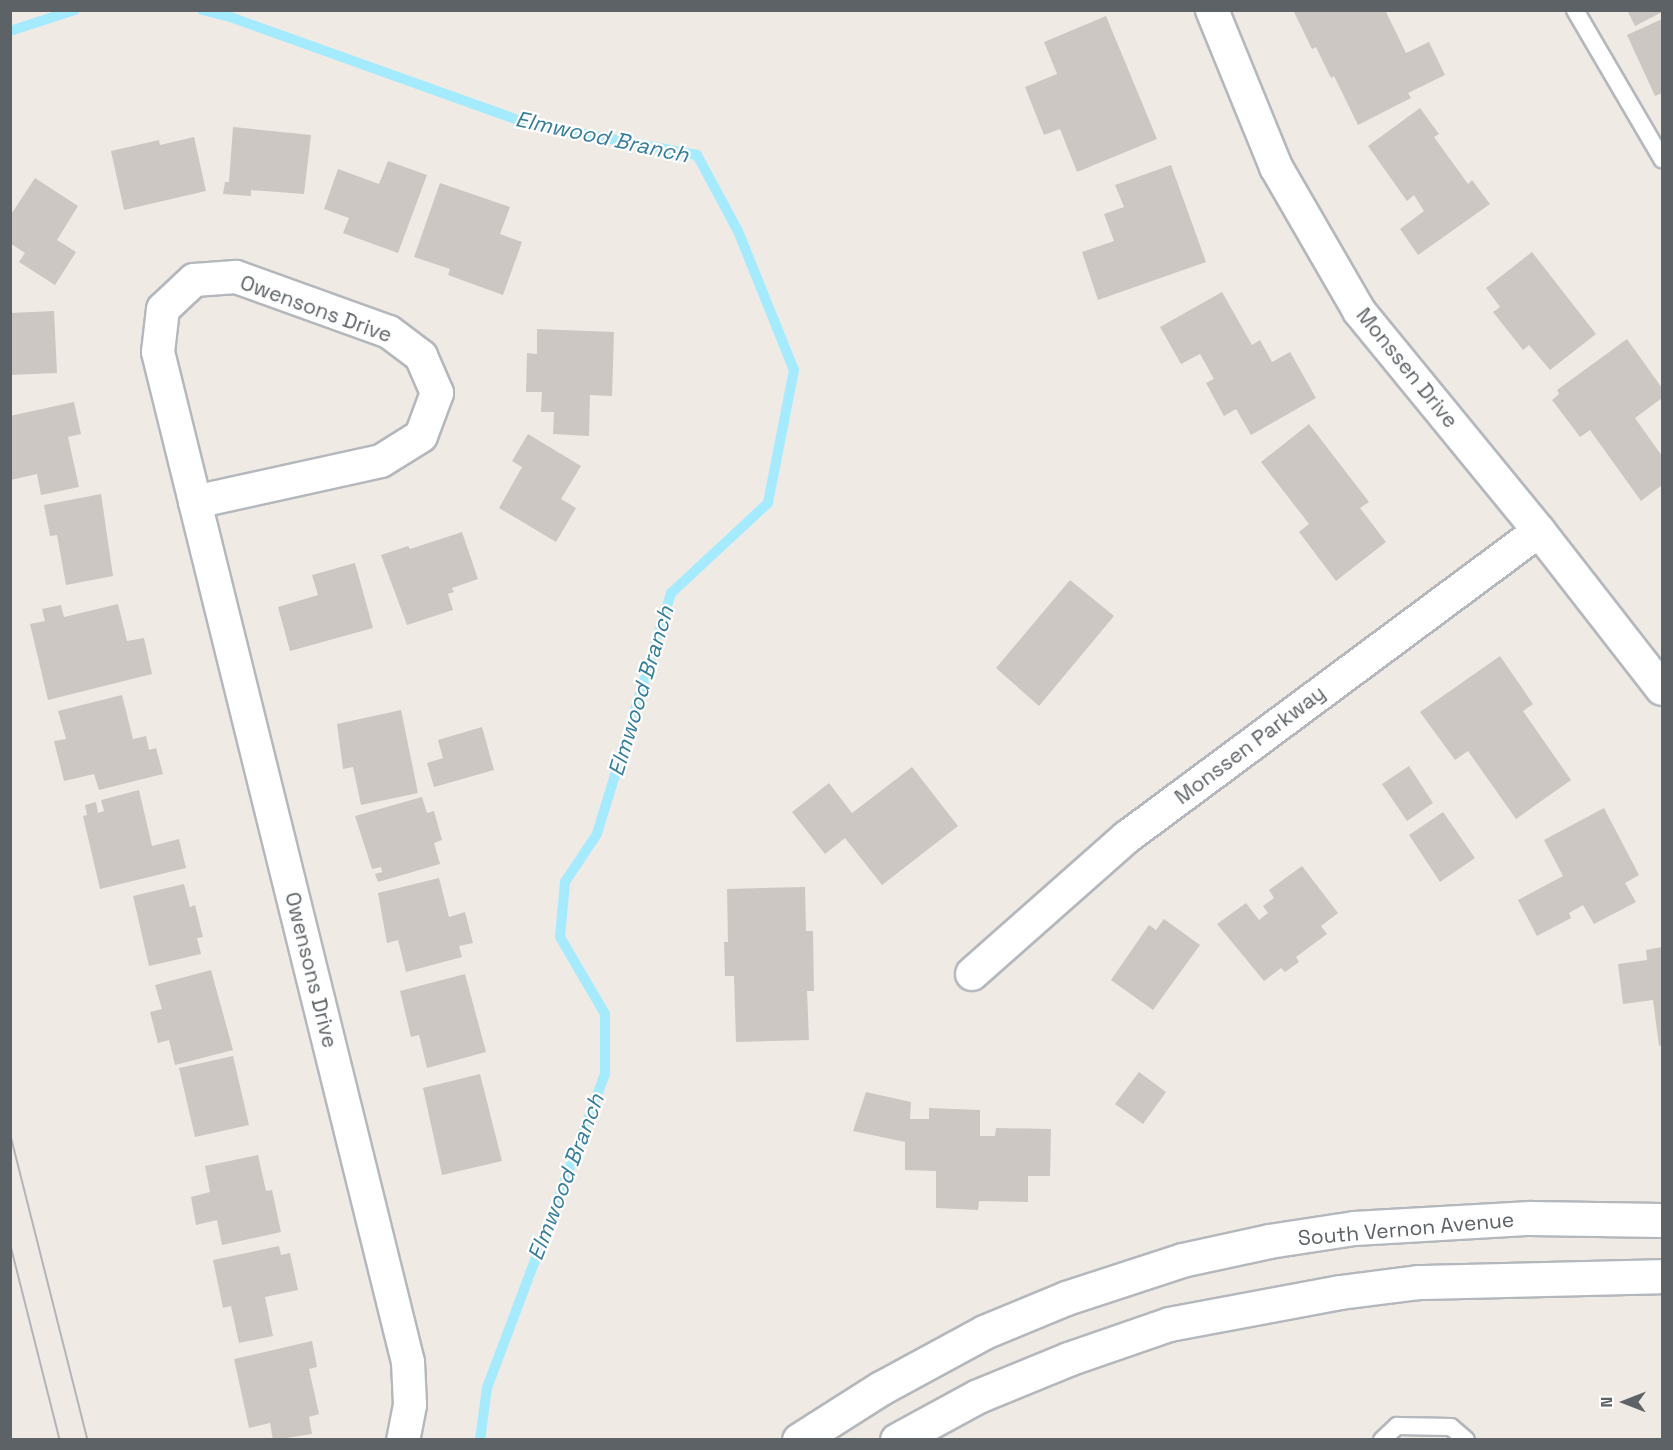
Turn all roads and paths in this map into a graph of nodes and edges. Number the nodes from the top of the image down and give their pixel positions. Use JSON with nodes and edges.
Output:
{"nodes":[{"id":1,"x":1212,"y":10,"type":"edge"},
{"id":2,"x":1575,"y":10,"type":"edge"},
{"id":3,"x":1662,"y":159,"type":"edge"},
{"id":4,"x":195,"y":502,"type":"junction"},
{"id":5,"x":1539,"y":531,"type":"junction"},
{"id":6,"x":1662,"y":689,"type":"edge"},
{"id":7,"x":972,"y":974,"type":"dead end"},
{"id":8,"x":1662,"y":1220,"type":"edge"},
{"id":9,"x":1662,"y":1276,"type":"edge"},
{"id":10,"x":403,"y":1440,"type":"edge"},
{"id":11,"x":798,"y":1440,"type":"edge"},
{"id":12,"x":897,"y":1440,"type":"edge"},
{"id":13,"x":1382,"y":1440,"type":"edge"},
{"id":14,"x":1466,"y":1440,"type":"edge"}],
"edges":[{"from":1,"to":5,"type":"street","name":"Monssen Drive"},
{"from":2,"to":3,"type":"lane"},
{"from":4,"to":4,"type":"street","name":"Owensons Drive"},
{"from":4,"to":10,"type":"street","name":"Owensons Drive"},
{"from":5,"to":6,"type":"street","name":"Monssen Drive"},
{"from":5,"to":7,"type":"street","name":"Monssen Parkway"},
{"from":8,"to":11,"type":"main road","name":"South Vernon Avenue"},
{"from":9,"to":12,"type":"main road"},
{"from":13,"to":14,"type":"lane"}]}
